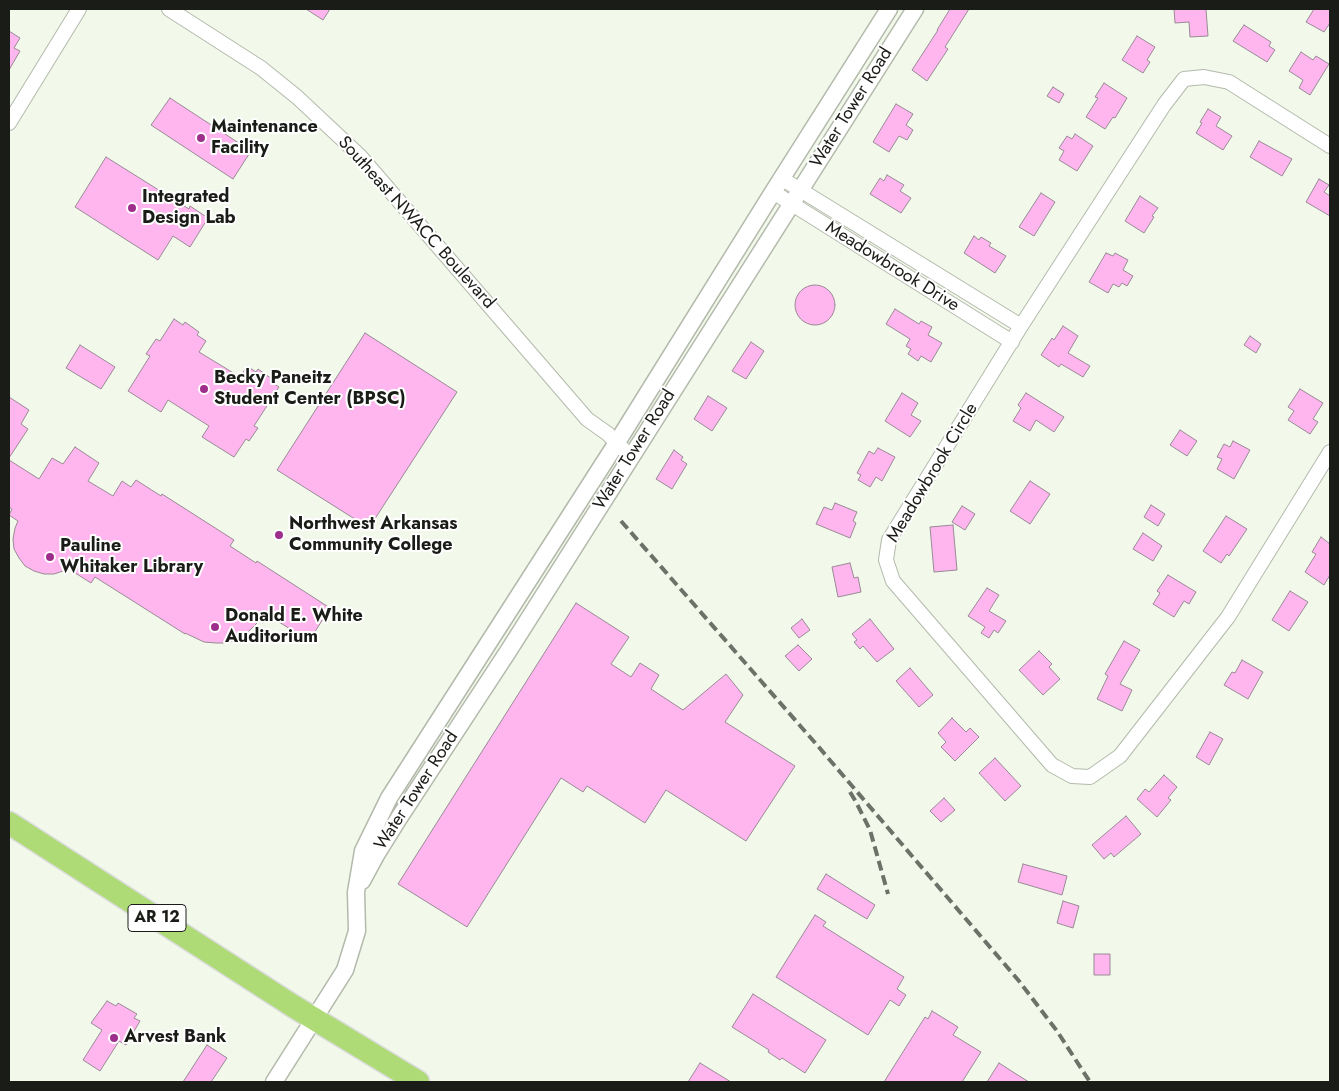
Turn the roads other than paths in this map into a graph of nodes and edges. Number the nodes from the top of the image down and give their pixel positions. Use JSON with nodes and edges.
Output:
{"nodes":[{"id":1,"x":79,"y":9,"type":"edge"},
{"id":2,"x":169,"y":9,"type":"edge"},
{"id":3,"x":889,"y":9,"type":"edge"},
{"id":4,"x":914,"y":9,"type":"edge"},
{"id":5,"x":9,"y":123,"type":"edge"},
{"id":6,"x":1330,"y":146,"type":"edge"},
{"id":7,"x":777,"y":185,"type":"junction"},
{"id":8,"x":801,"y":190,"type":"junction"},
{"id":9,"x":792,"y":204,"type":"junction"},
{"id":10,"x":1021,"y":326,"type":"junction"},
{"id":11,"x":1012,"y":342,"type":"junction"},
{"id":12,"x":616,"y":444,"type":"junction"},
{"id":13,"x":1330,"y":452,"type":"edge"},
{"id":14,"x":631,"y":457,"type":"junction"},
{"id":15,"x":9,"y":823,"type":"edge"},
{"id":16,"x":356,"y":892,"type":"junction"},
{"id":17,"x":314,"y":1019,"type":"junction"},
{"id":18,"x":274,"y":1082,"type":"edge"},
{"id":19,"x":418,"y":1082,"type":"edge"}],
"edges":[{"from":1,"to":5,"type":"street"},
{"from":2,"to":12,"type":"street","name":"Southeast NWACC Boulevard"},
{"from":3,"to":7,"type":"street","name":"Water Tower Road"},
{"from":4,"to":8,"type":"street","name":"Water Tower Road"},
{"from":6,"to":10,"type":"street","name":"Meadowbrook Circle"},
{"from":7,"to":8,"type":"street","name":"Meadowbrook Drive"},
{"from":7,"to":9,"type":"street","name":"Meadowbrook Drive"},
{"from":7,"to":12,"type":"street","name":"Water Tower Road"},
{"from":8,"to":9,"type":"street","name":"Water Tower Road"},
{"from":8,"to":10,"type":"street","name":"Meadowbrook Drive"},
{"from":9,"to":11,"type":"street","name":"Meadowbrook Drive"},
{"from":9,"to":14,"type":"street","name":"Water Tower Road"},
{"from":10,"to":11,"type":"street","name":"Meadowbrook Circle"},
{"from":11,"to":13,"type":"street","name":"Meadowbrook Circle"},
{"from":12,"to":14,"type":"street","name":"Southeast NWACC Boulevard"},
{"from":12,"to":16,"type":"street","name":"Water Tower Road"},
{"from":14,"to":16,"type":"street","name":"Water Tower Road"},
{"from":15,"to":17,"type":"highway","number":"AR 12"},
{"from":16,"to":17,"type":"street","name":"Water Tower Road"},
{"from":17,"to":18,"type":"street","name":"Water Tower Road"},
{"from":17,"to":19,"type":"highway","number":"AR 12"}]}
